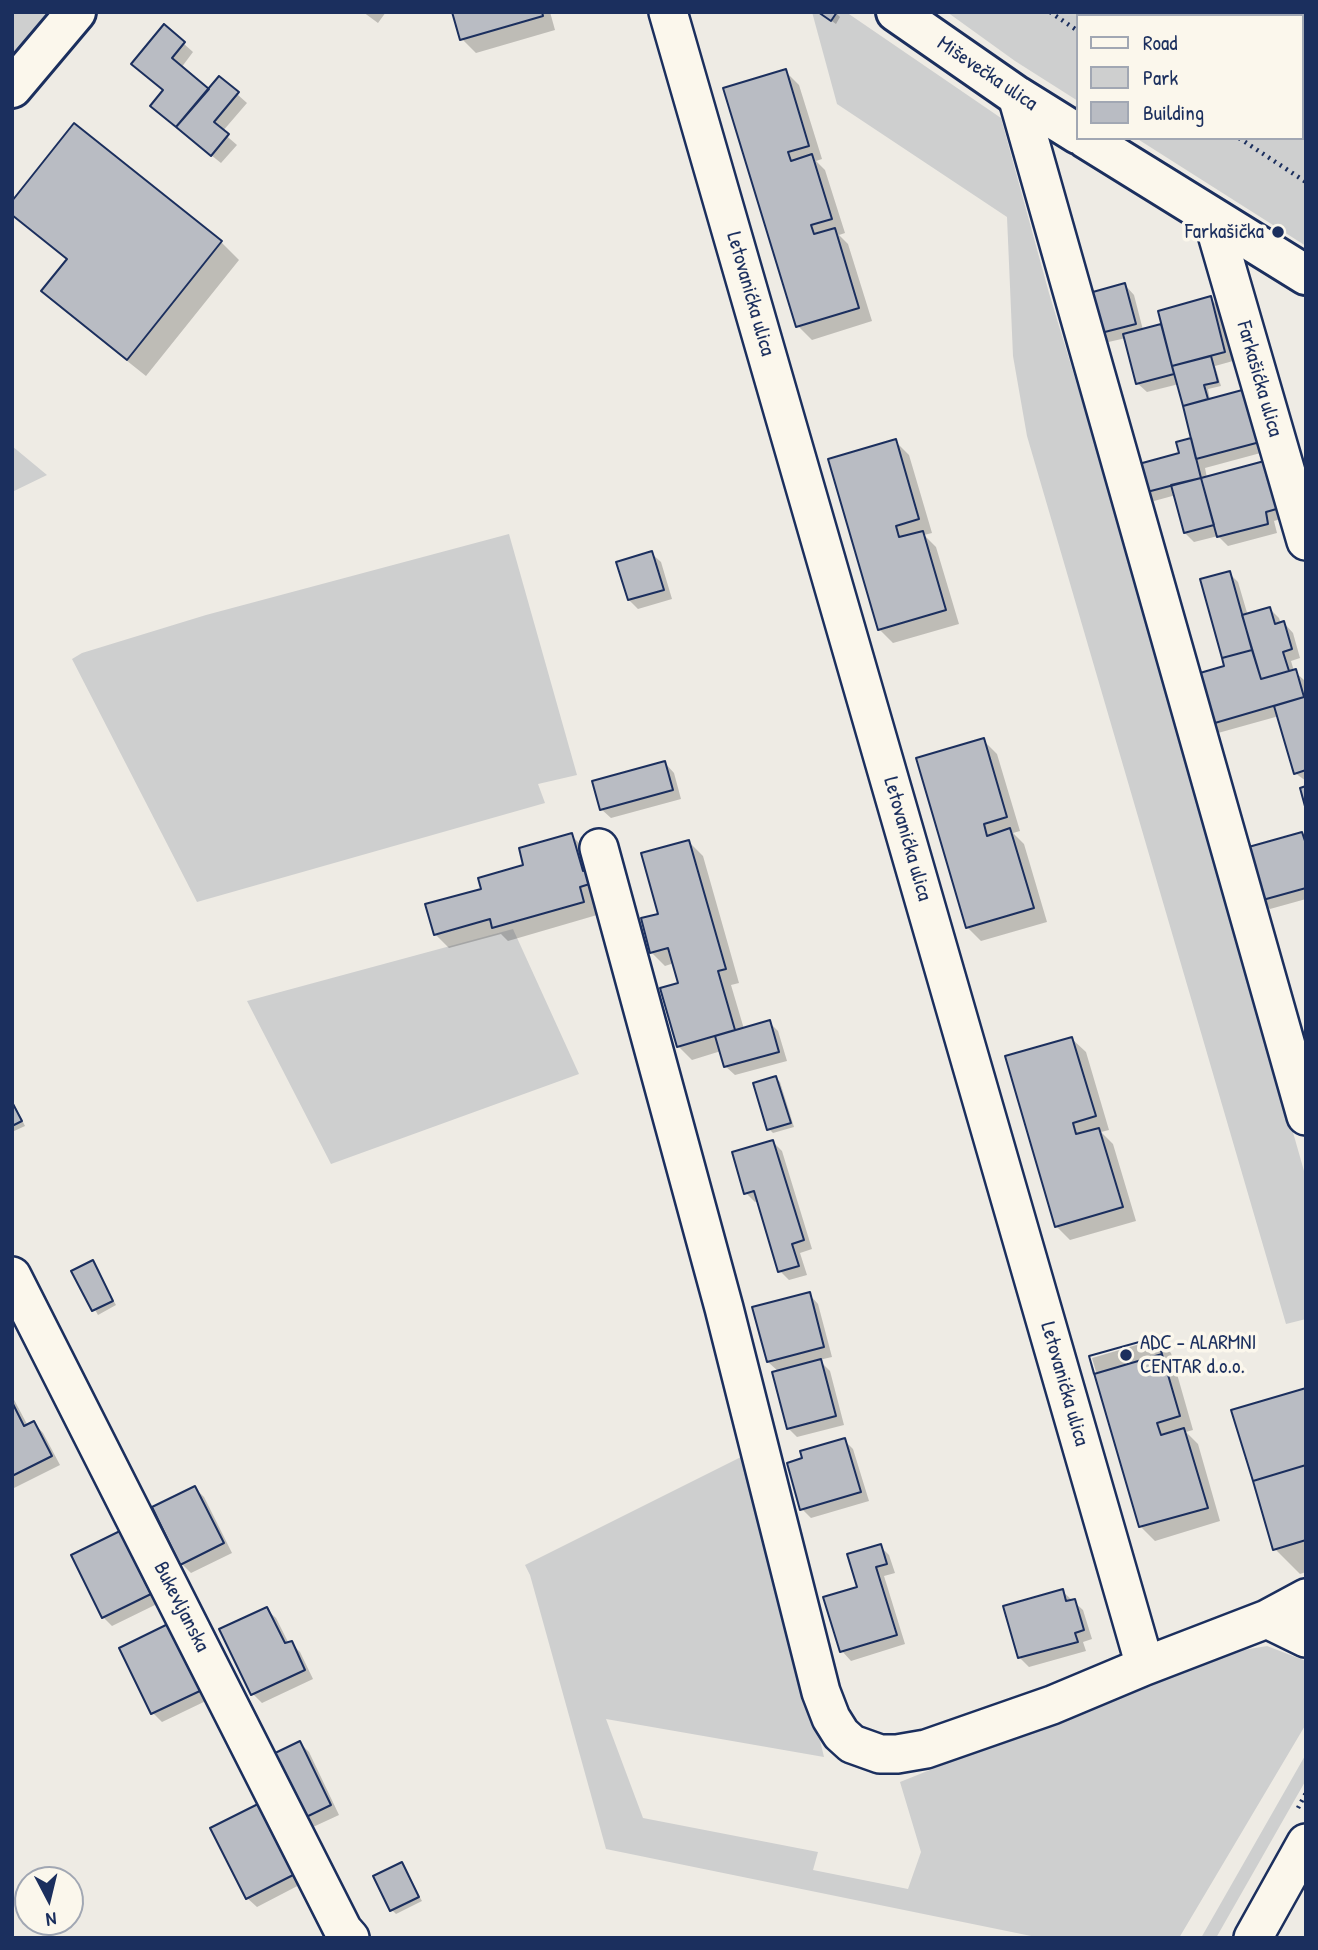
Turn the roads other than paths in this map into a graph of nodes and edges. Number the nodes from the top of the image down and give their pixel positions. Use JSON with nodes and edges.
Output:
{"nodes":[{"id":1,"x":76,"y":12,"type":"edge"},
{"id":2,"x":668,"y":12,"type":"edge"},
{"id":3,"x":896,"y":12,"type":"edge"},
{"id":4,"x":12,"y":88,"type":"edge"},
{"id":5,"x":1017,"y":96,"type":"junction"},
{"id":6,"x":1076,"y":133,"type":"edge"},
{"id":7,"x":1088,"y":140,"type":"edge"},
{"id":8,"x":1212,"y":217,"type":"junction"},
{"id":9,"x":1306,"y":275,"type":"edge"},
{"id":10,"x":1306,"y":541,"type":"edge"},
{"id":11,"x":600,"y":848,"type":"dead end"},
{"id":12,"x":1306,"y":1116,"type":"edge"},
{"id":13,"x":12,"y":1276,"type":"edge"},
{"id":14,"x":1306,"y":1598,"type":"edge"},
{"id":15,"x":1267,"y":1619,"type":"junction"},
{"id":16,"x":1306,"y":1638,"type":"edge"},
{"id":17,"x":1145,"y":1666,"type":"junction"},
{"id":18,"x":1306,"y":1843,"type":"edge"},
{"id":19,"x":350,"y":1938,"type":"edge"},
{"id":20,"x":1253,"y":1938,"type":"edge"}],
"edges":[{"from":1,"to":4,"type":"street"},
{"from":2,"to":17,"type":"street","name":"Letovanićka ulica"},
{"from":3,"to":5,"type":"street","name":"Miševečka ulica"},
{"from":5,"to":6,"type":"street","name":"Miševečka ulica"},
{"from":5,"to":12,"type":"street"},
{"from":7,"to":8,"type":"street"},
{"from":8,"to":9,"type":"street"},
{"from":8,"to":10,"type":"street","name":"Farkašićka ulica"},
{"from":11,"to":17,"type":"street"},
{"from":13,"to":19,"type":"street","name":"Bukevljanska"},
{"from":14,"to":15,"type":"street"},
{"from":15,"to":16,"type":"street"},
{"from":15,"to":17,"type":"street"},
{"from":18,"to":20,"type":"street"}]}
